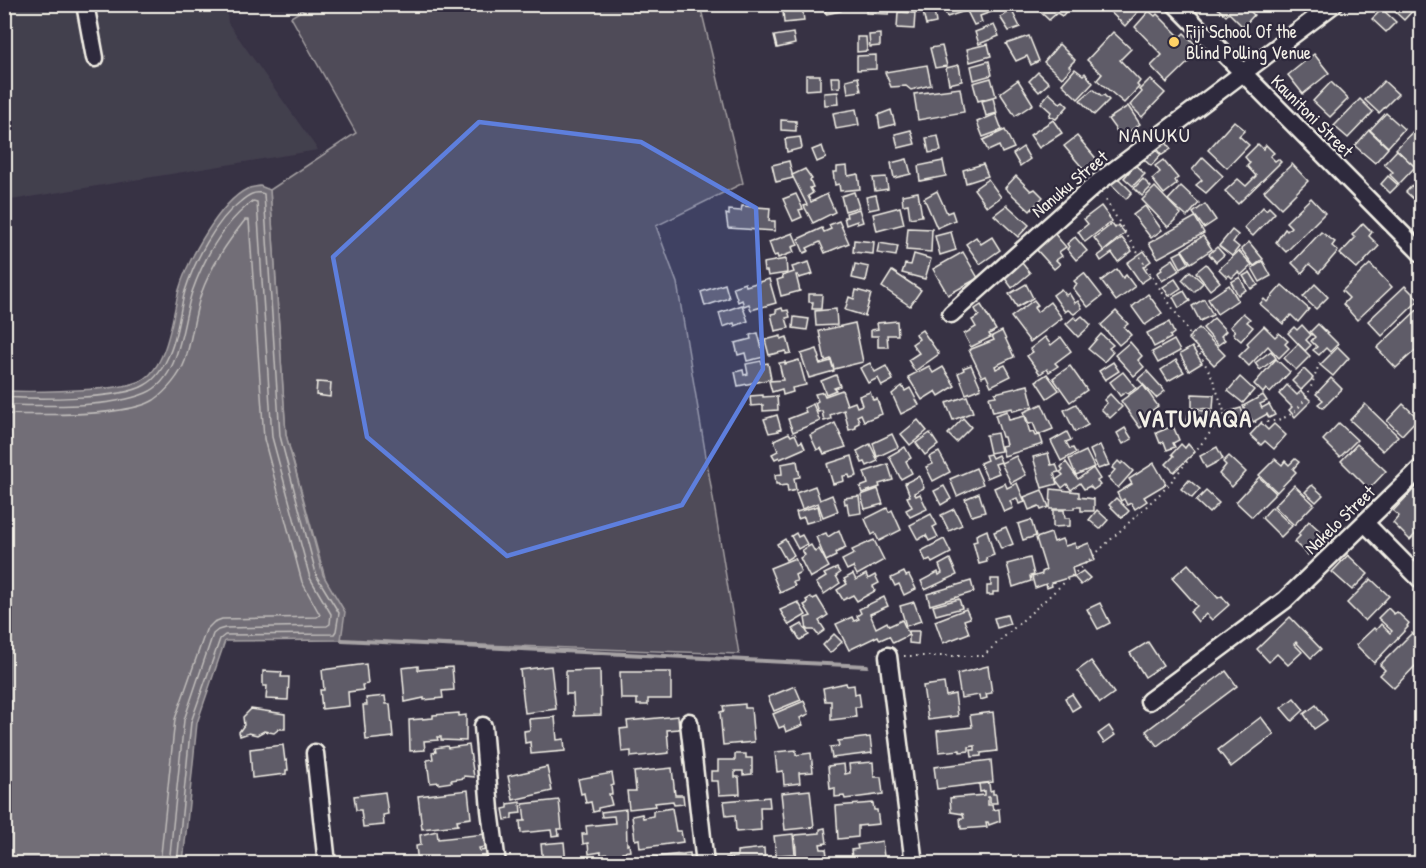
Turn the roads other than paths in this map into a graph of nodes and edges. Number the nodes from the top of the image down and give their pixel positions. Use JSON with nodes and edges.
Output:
{"nodes":[{"id":1,"x":85,"y":4,"type":"edge"},
{"id":2,"x":1175,"y":4,"type":"edge"},
{"id":3,"x":1334,"y":4,"type":"edge"},
{"id":4,"x":95,"y":58,"type":"dead end"},
{"id":5,"x":1242,"y":75,"type":"junction"},
{"id":6,"x":1422,"y":254,"type":"edge"},
{"id":7,"x":951,"y":314,"type":"dead end"},
{"id":8,"x":1422,"y":467,"type":"edge"},
{"id":9,"x":1365,"y":523,"type":"junction"},
{"id":10,"x":1422,"y":581,"type":"edge"},
{"id":11,"x":888,"y":656,"type":"road end"},
{"id":12,"x":1149,"y":701,"type":"dead end"},
{"id":13,"x":689,"y":722,"type":"dead end"},
{"id":14,"x":483,"y":726,"type":"dead end"},
{"id":15,"x":315,"y":753,"type":"dead end"},
{"id":16,"x":327,"y":864,"type":"edge"},
{"id":17,"x":497,"y":864,"type":"edge"},
{"id":18,"x":705,"y":864,"type":"edge"},
{"id":19,"x":914,"y":864,"type":"edge"}],
"edges":[{"from":1,"to":4,"type":"street"},
{"from":2,"to":5,"type":"street","name":"Kaunitoni Street"},
{"from":3,"to":5,"type":"street","name":"Nanuku Street"},
{"from":5,"to":6,"type":"street","name":"Kaunitoni Street"},
{"from":5,"to":7,"type":"street","name":"Nanuku Street"},
{"from":8,"to":9,"type":"street","name":"Nakelo Street"},
{"from":9,"to":10,"type":"street"},
{"from":9,"to":12,"type":"street","name":"Nakelo Street"},
{"from":11,"to":19,"type":"street"},
{"from":13,"to":18,"type":"street"},
{"from":14,"to":17,"type":"street"},
{"from":15,"to":16,"type":"street"}]}
